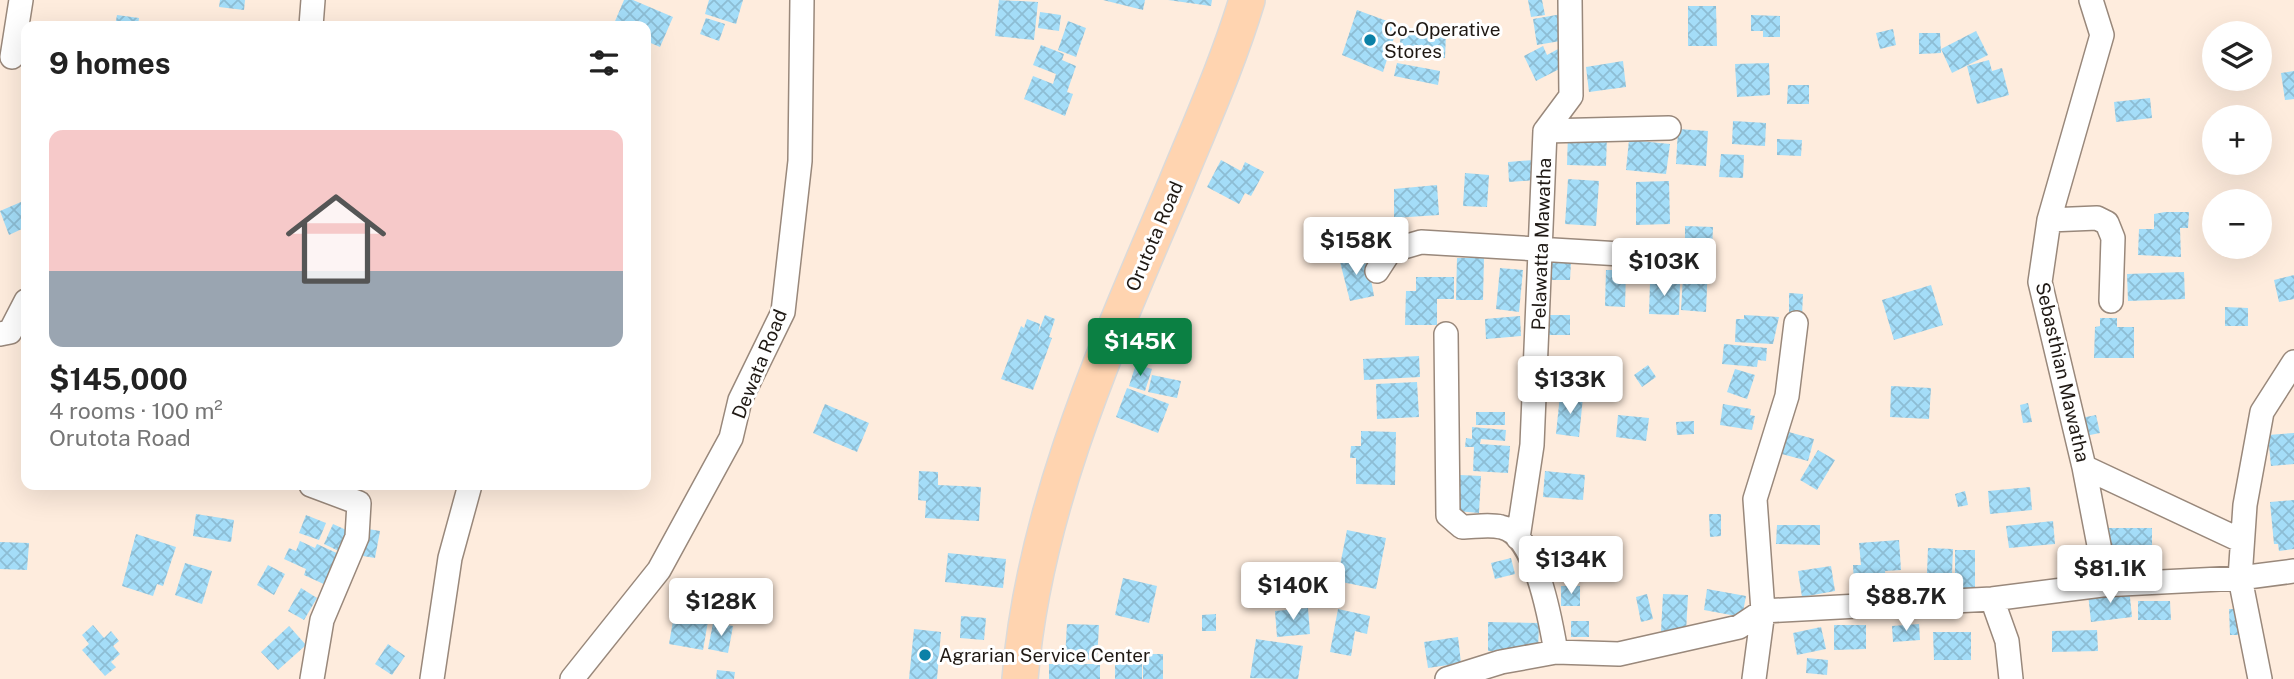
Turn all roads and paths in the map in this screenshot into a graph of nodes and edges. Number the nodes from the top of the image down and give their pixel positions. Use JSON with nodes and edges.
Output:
{"nodes":[{"id":1,"x":21,"y":0,"type":"edge"},
{"id":2,"x":313,"y":0,"type":"edge"},
{"id":3,"x":802,"y":0,"type":"edge"},
{"id":4,"x":1247,"y":0,"type":"edge"},
{"id":5,"x":1570,"y":0,"type":"edge"},
{"id":6,"x":2091,"y":0,"type":"edge"},
{"id":7,"x":311,"y":21,"type":"edge"},
{"id":8,"x":12,"y":57,"type":"dead end"},
{"id":9,"x":1669,"y":128,"type":"dead end"},
{"id":10,"x":1545,"y":131,"type":"junction"},
{"id":11,"x":2049,"y":220,"type":"junction"},
{"id":12,"x":1542,"y":247,"type":"junction"},
{"id":13,"x":1638,"y":255,"type":"dead end"},
{"id":14,"x":1377,"y":271,"type":"dead end"},
{"id":15,"x":2111,"y":302,"type":"dead end"},
{"id":16,"x":21,"y":311,"type":"edge"},
{"id":17,"x":1796,"y":323,"type":"dead end"},
{"id":18,"x":0,"y":334,"type":"edge"},
{"id":19,"x":1446,"y":334,"type":"dead end"},
{"id":20,"x":2294,"y":362,"type":"edge"},
{"id":21,"x":2084,"y":467,"type":"junction"},
{"id":22,"x":324,"y":490,"type":"edge"},
{"id":23,"x":469,"y":490,"type":"edge"},
{"id":24,"x":1518,"y":538,"type":"junction"},
{"id":25,"x":2242,"y":541,"type":"junction"},
{"id":26,"x":2294,"y":571,"type":"edge"},
{"id":27,"x":2239,"y":578,"type":"junction"},
{"id":28,"x":2102,"y":585,"type":"junction"},
{"id":29,"x":1992,"y":599,"type":"junction"},
{"id":30,"x":1763,"y":611,"type":"junction"},
{"id":31,"x":1556,"y":652,"type":"junction"},
{"id":32,"x":312,"y":679,"type":"edge"},
{"id":33,"x":432,"y":679,"type":"edge"},
{"id":34,"x":572,"y":679,"type":"edge"},
{"id":35,"x":1020,"y":679,"type":"edge"},
{"id":36,"x":1447,"y":679,"type":"edge"},
{"id":37,"x":1754,"y":679,"type":"edge"},
{"id":38,"x":2011,"y":679,"type":"edge"},
{"id":39,"x":2260,"y":679,"type":"edge"}],
"edges":[{"from":1,"to":8,"type":"street"},
{"from":2,"to":7,"type":"street"},
{"from":3,"to":34,"type":"street","name":"Dewata Road"},
{"from":4,"to":35,"type":"main road","name":"Orutota Road"},
{"from":5,"to":10,"type":"street","name":"Pelawatta Mawatha"},
{"from":6,"to":11,"type":"street","name":"Sebasthian Mawatha"},
{"from":9,"to":10,"type":"street"},
{"from":10,"to":12,"type":"street","name":"Pelawatta Mawatha"},
{"from":11,"to":15,"type":"street"},
{"from":11,"to":21,"type":"street","name":"Sebasthian Mawatha"},
{"from":12,"to":13,"type":"street"},
{"from":12,"to":14,"type":"street"},
{"from":12,"to":24,"type":"street","name":"Pelawatta Mawatha"},
{"from":16,"to":18,"type":"street"},
{"from":17,"to":30,"type":"street"},
{"from":19,"to":24,"type":"street"},
{"from":20,"to":25,"type":"street"},
{"from":21,"to":25,"type":"street"},
{"from":21,"to":28,"type":"street","name":"Sebasthian Mawatha"},
{"from":22,"to":32,"type":"street"},
{"from":23,"to":33,"type":"street"},
{"from":24,"to":31,"type":"street"},
{"from":25,"to":27,"type":"street"},
{"from":26,"to":27,"type":"street"},
{"from":27,"to":28,"type":"street"},
{"from":27,"to":39,"type":"street"},
{"from":28,"to":29,"type":"street"},
{"from":29,"to":30,"type":"street"},
{"from":29,"to":38,"type":"street"},
{"from":30,"to":31,"type":"street"},
{"from":30,"to":37,"type":"street"},
{"from":31,"to":36,"type":"street"}]}
